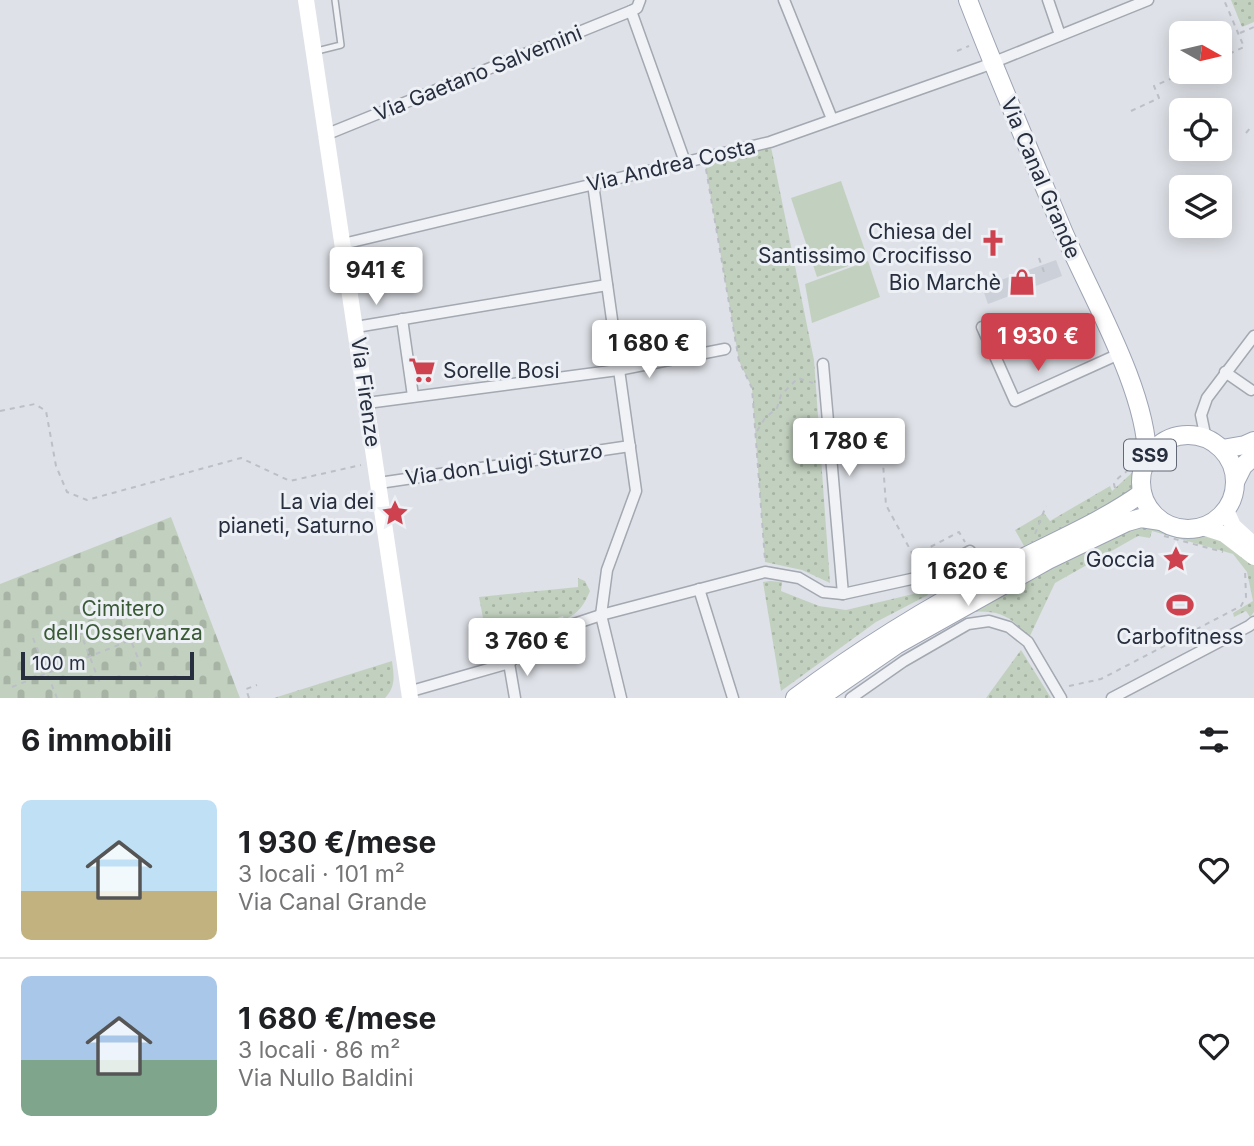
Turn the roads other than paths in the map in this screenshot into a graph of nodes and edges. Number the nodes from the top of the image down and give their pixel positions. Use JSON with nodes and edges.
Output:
{"nodes":[{"id":1,"x":306,"y":0,"type":"edge"},
{"id":2,"x":335,"y":0,"type":"edge"},
{"id":3,"x":640,"y":0,"type":"edge"},
{"id":4,"x":784,"y":0,"type":"edge"},
{"id":5,"x":968,"y":0,"type":"edge"},
{"id":6,"x":1048,"y":0,"type":"edge"},
{"id":7,"x":1148,"y":0,"type":"edge"},
{"id":8,"x":631,"y":11,"type":"junction"},
{"id":9,"x":1060,"y":35,"type":"junction"},
{"id":10,"x":313,"y":52,"type":"junction"},
{"id":11,"x":992,"y":63,"type":"junction"},
{"id":12,"x":832,"y":120,"type":"junction"},
{"id":13,"x":325,"y":135,"type":"junction"},
{"id":14,"x":685,"y":162,"type":"junction"},
{"id":15,"x":593,"y":184,"type":"junction"},
{"id":16,"x":343,"y":244,"type":"junction"},
{"id":17,"x":607,"y":285,"type":"junction"},
{"id":18,"x":402,"y":319,"type":"junction"},
{"id":19,"x":356,"y":327,"type":"junction"},
{"id":20,"x":982,"y":327,"type":"dead end"},
{"id":21,"x":1254,"y":336,"type":"edge"},
{"id":22,"x":725,"y":349,"type":"dead end"},
{"id":23,"x":1119,"y":354,"type":"junction"},
{"id":24,"x":823,"y":365,"type":"dead end"},
{"id":25,"x":618,"y":370,"type":"junction"},
{"id":26,"x":1225,"y":372,"type":"junction"},
{"id":27,"x":1133,"y":390,"type":"junction"},
{"id":28,"x":1252,"y":391,"type":"edge"},
{"id":29,"x":413,"y":396,"type":"junction"},
{"id":30,"x":367,"y":403,"type":"junction"},
{"id":31,"x":1172,"y":438,"type":"junction"},
{"id":32,"x":1206,"y":439,"type":"junction"},
{"id":33,"x":1254,"y":441,"type":"edge"},
{"id":34,"x":630,"y":446,"type":"junction"},
{"id":35,"x":1222,"y":449,"type":"junction"},
{"id":36,"x":1254,"y":456,"type":"edge"},
{"id":37,"x":1142,"y":457,"type":"junction"},
{"id":38,"x":1235,"y":482,"type":"junction"},
{"id":39,"x":379,"y":483,"type":"junction"},
{"id":40,"x":1142,"y":493,"type":"junction"},
{"id":41,"x":1226,"y":510,"type":"junction"},
{"id":42,"x":1202,"y":527,"type":"junction"},
{"id":43,"x":1163,"y":529,"type":"junction"},
{"id":44,"x":1254,"y":545,"type":"edge"},
{"id":45,"x":970,"y":551,"type":"dead end"},
{"id":46,"x":1250,"y":560,"type":"edge"},
{"id":47,"x":699,"y":589,"type":"junction"},
{"id":48,"x":843,"y":594,"type":"junction"},
{"id":49,"x":601,"y":615,"type":"junction"},
{"id":50,"x":1254,"y":622,"type":"edge"},
{"id":51,"x":509,"y":663,"type":"junction"},
{"id":52,"x":1063,"y":692,"type":"edge"},
{"id":53,"x":409,"y":695,"type":"edge"},
{"id":54,"x":515,"y":698,"type":"edge"},
{"id":55,"x":621,"y":698,"type":"edge"},
{"id":56,"x":733,"y":698,"type":"edge"},
{"id":57,"x":795,"y":698,"type":"edge"},
{"id":58,"x":819,"y":698,"type":"edge"},
{"id":59,"x":851,"y":698,"type":"edge"},
{"id":60,"x":1112,"y":698,"type":"edge"}],
"edges":[{"from":1,"to":10,"type":"street","name":"Via Firenze"},
{"from":2,"to":10,"type":"lane"},
{"from":3,"to":8,"type":"street","name":"Via Gaetano Salvemini"},
{"from":4,"to":12,"type":"street"},
{"from":5,"to":11,"type":"main road","name":"Via Canal Grande"},
{"from":6,"to":9,"type":"street"},
{"from":7,"to":9,"type":"street","name":"Via Andrea Costa"},
{"from":8,"to":13,"type":"street","name":"Via Gaetano Salvemini"},
{"from":8,"to":14,"type":"street"},
{"from":9,"to":11,"type":"street","name":"Via Andrea Costa"},
{"from":10,"to":13,"type":"street","name":"Via Firenze"},
{"from":11,"to":12,"type":"street","name":"Via Andrea Costa"},
{"from":11,"to":23,"type":"main road","name":"Via Canal Grande"},
{"from":12,"to":14,"type":"street","name":"Via Andrea Costa"},
{"from":13,"to":16,"type":"street","name":"Via Firenze"},
{"from":14,"to":15,"type":"street","name":"Via Andrea Costa"},
{"from":15,"to":16,"type":"street","name":"Via Andrea Costa"},
{"from":15,"to":17,"type":"street"},
{"from":16,"to":19,"type":"street","name":"Via Firenze"},
{"from":17,"to":18,"type":"street"},
{"from":17,"to":25,"type":"street"},
{"from":18,"to":19,"type":"street"},
{"from":18,"to":29,"type":"street"},
{"from":19,"to":30,"type":"street","name":"Via Firenze"},
{"from":20,"to":23,"type":"street"},
{"from":21,"to":26,"type":"street"},
{"from":22,"to":25,"type":"street"},
{"from":23,"to":27,"type":"main road","name":"Via Canal Grande"},
{"from":24,"to":48,"type":"street"},
{"from":25,"to":29,"type":"street"},
{"from":25,"to":34,"type":"street"},
{"from":26,"to":28,"type":"street"},
{"from":26,"to":32,"type":"street"},
{"from":27,"to":31,"type":"main road","name":"Via Canal Grande"},
{"from":27,"to":37,"type":"main road","name":"Via Canal Grande"},
{"from":29,"to":30,"type":"street"},
{"from":30,"to":39,"type":"street","name":"Via Firenze"},
{"from":31,"to":32,"type":"main road","number":"SS9"},
{"from":31,"to":37,"type":"main road","number":"SS9"},
{"from":32,"to":35,"type":"main road","number":"SS9"},
{"from":33,"to":35,"type":"main road"},
{"from":34,"to":39,"type":"street","name":"Via don Luigi Sturzo"},
{"from":34,"to":49,"type":"street"},
{"from":35,"to":38,"type":"main road"},
{"from":36,"to":38,"type":"main road"},
{"from":37,"to":40,"type":"main road","number":"SS9"},
{"from":38,"to":41,"type":"main road"},
{"from":39,"to":53,"type":"street","name":"Via Firenze"},
{"from":40,"to":43,"type":"main road","number":"SS9"},
{"from":40,"to":57,"type":"main road","number":"SS9"},
{"from":41,"to":42,"type":"main road"},
{"from":41,"to":44,"type":"street"},
{"from":42,"to":43,"type":"main road"},
{"from":42,"to":46,"type":"street"},
{"from":43,"to":58,"type":"main road"},
{"from":45,"to":48,"type":"street"},
{"from":47,"to":48,"type":"street"},
{"from":47,"to":49,"type":"street"},
{"from":47,"to":56,"type":"street"},
{"from":49,"to":51,"type":"street"},
{"from":49,"to":55,"type":"street"},
{"from":50,"to":60,"type":"street"},
{"from":51,"to":53,"type":"street"},
{"from":51,"to":54,"type":"street"},
{"from":52,"to":59,"type":"street"}]}
